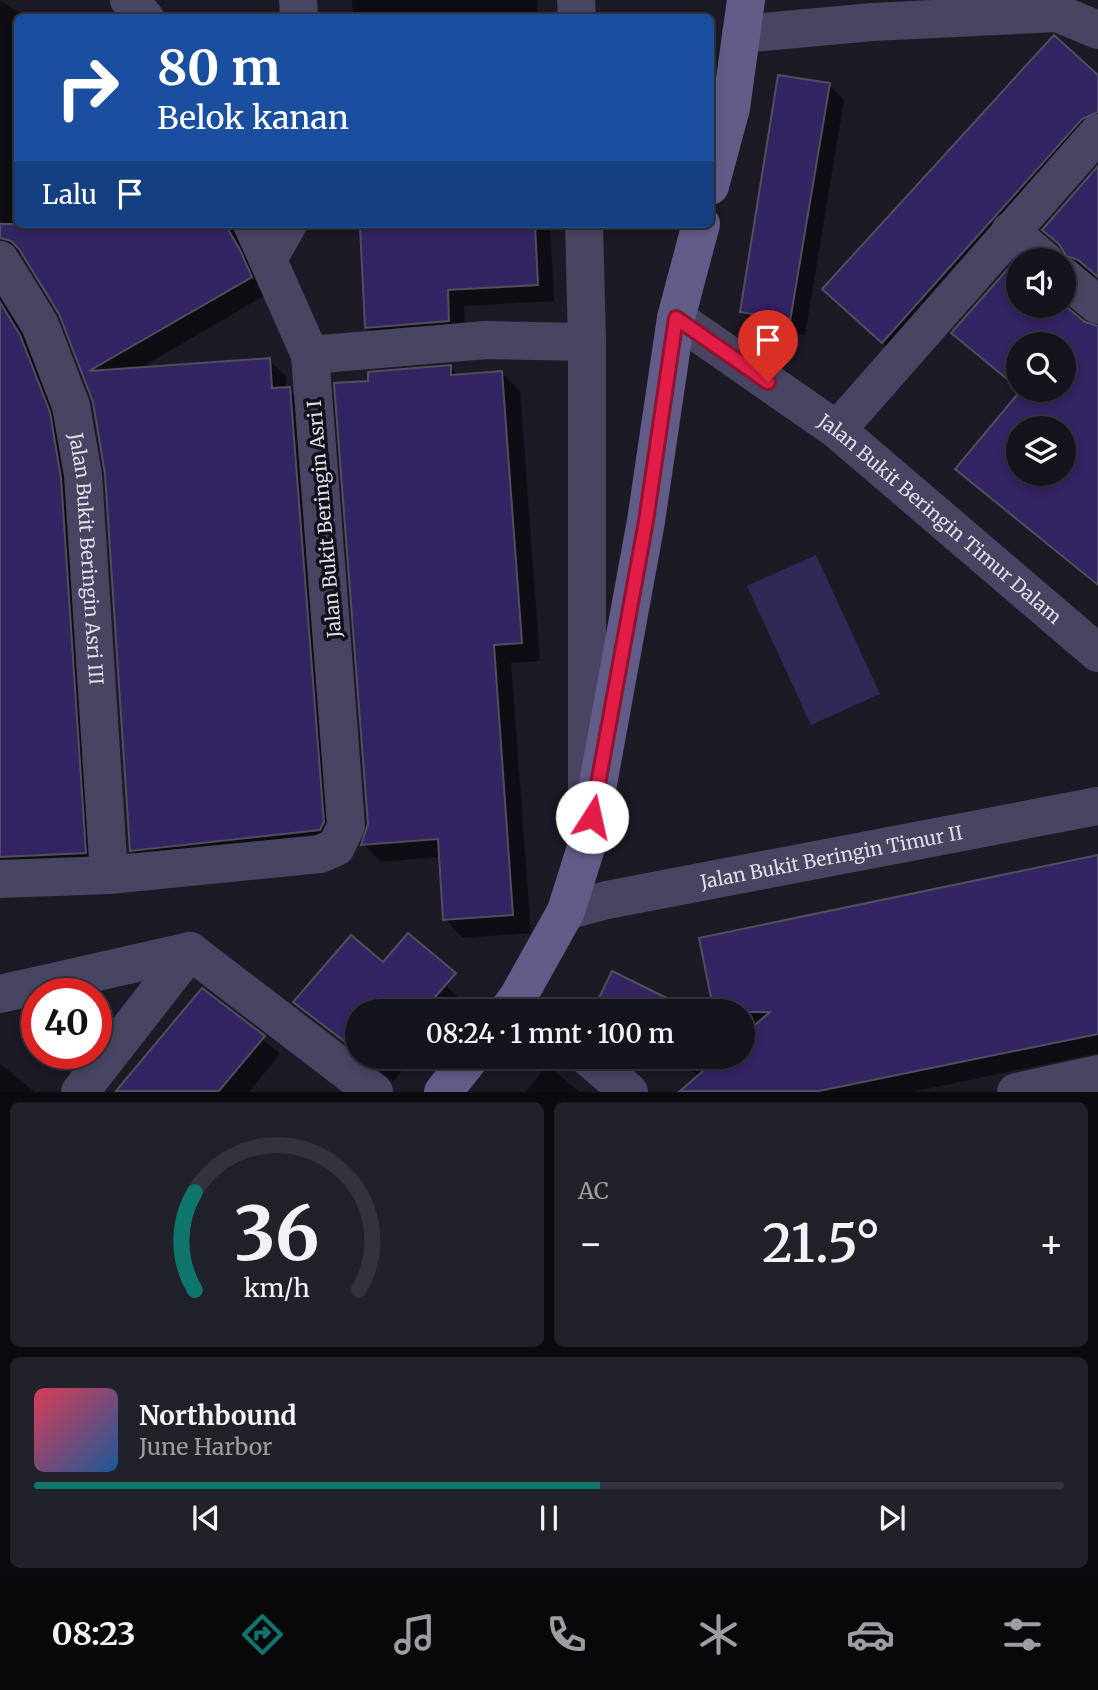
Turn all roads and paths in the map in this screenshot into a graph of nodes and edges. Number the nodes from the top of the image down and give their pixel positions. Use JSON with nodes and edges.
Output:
{"nodes":[{"id":1,"x":129,"y":0,"type":"edge"},
{"id":2,"x":141,"y":14,"type":"edge"},
{"id":3,"x":744,"y":17,"type":"edge"},
{"id":4,"x":1098,"y":30,"type":"edge"},
{"id":5,"x":721,"y":116,"type":"edge"},
{"id":6,"x":1098,"y":133,"type":"edge"},
{"id":7,"x":714,"y":161,"type":"edge"},
{"id":8,"x":254,"y":228,"type":"edge"},
{"id":9,"x":286,"y":228,"type":"edge"},
{"id":10,"x":586,"y":228,"type":"edge"},
{"id":11,"x":700,"y":228,"type":"edge"},
{"id":12,"x":1010,"y":231,"type":"junction"},
{"id":13,"x":1030,"y":248,"type":"edge"},
{"id":14,"x":0,"y":260,"type":"edge"},
{"id":15,"x":268,"y":260,"type":"junction"},
{"id":16,"x":1076,"y":286,"type":"edge"},
{"id":17,"x":1098,"y":305,"type":"edge"},
{"id":18,"x":676,"y":318,"type":"junction"},
{"id":19,"x":587,"y":342,"type":"junction"},
{"id":20,"x":310,"y":355,"type":"junction"},
{"id":21,"x":837,"y":430,"type":"junction"},
{"id":22,"x":1098,"y":653,"type":"edge"},
{"id":23,"x":1098,"y":806,"type":"edge"},
{"id":24,"x":587,"y":844,"type":"junction"},
{"id":25,"x":108,"y":875,"type":"junction"},
{"id":26,"x":0,"y":879,"type":"edge"},
{"id":27,"x":566,"y":911,"type":"junction"},
{"id":28,"x":190,"y":951,"type":"junction"},
{"id":29,"x":0,"y":994,"type":"edge"},
{"id":30,"x":524,"y":999,"type":"edge"},
{"id":31,"x":461,"y":1069,"type":"edge"},
{"id":32,"x":602,"y":1069,"type":"edge"},
{"id":33,"x":1098,"y":1074,"type":"edge"},
{"id":34,"x":80,"y":1091,"type":"edge"},
{"id":35,"x":374,"y":1091,"type":"edge"},
{"id":36,"x":443,"y":1091,"type":"edge"},
{"id":37,"x":629,"y":1091,"type":"edge"},
{"id":38,"x":1016,"y":1091,"type":"edge"}],
"edges":[{"from":1,"to":2,"type":"street"},
{"from":3,"to":4,"type":"street"},
{"from":3,"to":5,"type":"street"},
{"from":5,"to":7,"type":"street"},
{"from":6,"to":12,"type":"street"},
{"from":8,"to":15,"type":"street","name":"Jalan Bukit Beringin Asri I"},
{"from":9,"to":15,"type":"street"},
{"from":10,"to":19,"type":"street"},
{"from":11,"to":18,"type":"street"},
{"from":12,"to":13,"type":"street"},
{"from":12,"to":21,"type":"street"},
{"from":14,"to":25,"type":"street","name":"Jalan Bukit Beringin Asri III"},
{"from":15,"to":20,"type":"street","name":"Jalan Bukit Beringin Asri I"},
{"from":16,"to":17,"type":"street"},
{"from":18,"to":21,"type":"street","name":"Jalan Bukit Beringin Timur Dalam"},
{"from":18,"to":24,"type":"street"},
{"from":19,"to":20,"type":"street"},
{"from":19,"to":24,"type":"street"},
{"from":20,"to":25,"type":"street","name":"Jalan Bukit Beringin Asri I"},
{"from":21,"to":22,"type":"street","name":"Jalan Bukit Beringin Timur Dalam"},
{"from":23,"to":27,"type":"street","name":"Jalan Bukit Beringin Timur II"},
{"from":24,"to":27,"type":"street"},
{"from":25,"to":26,"type":"street"},
{"from":27,"to":30,"type":"street"},
{"from":28,"to":29,"type":"street"},
{"from":28,"to":34,"type":"street"},
{"from":28,"to":35,"type":"street"},
{"from":31,"to":36,"type":"street"},
{"from":32,"to":37,"type":"street"},
{"from":33,"to":38,"type":"street"}]}
